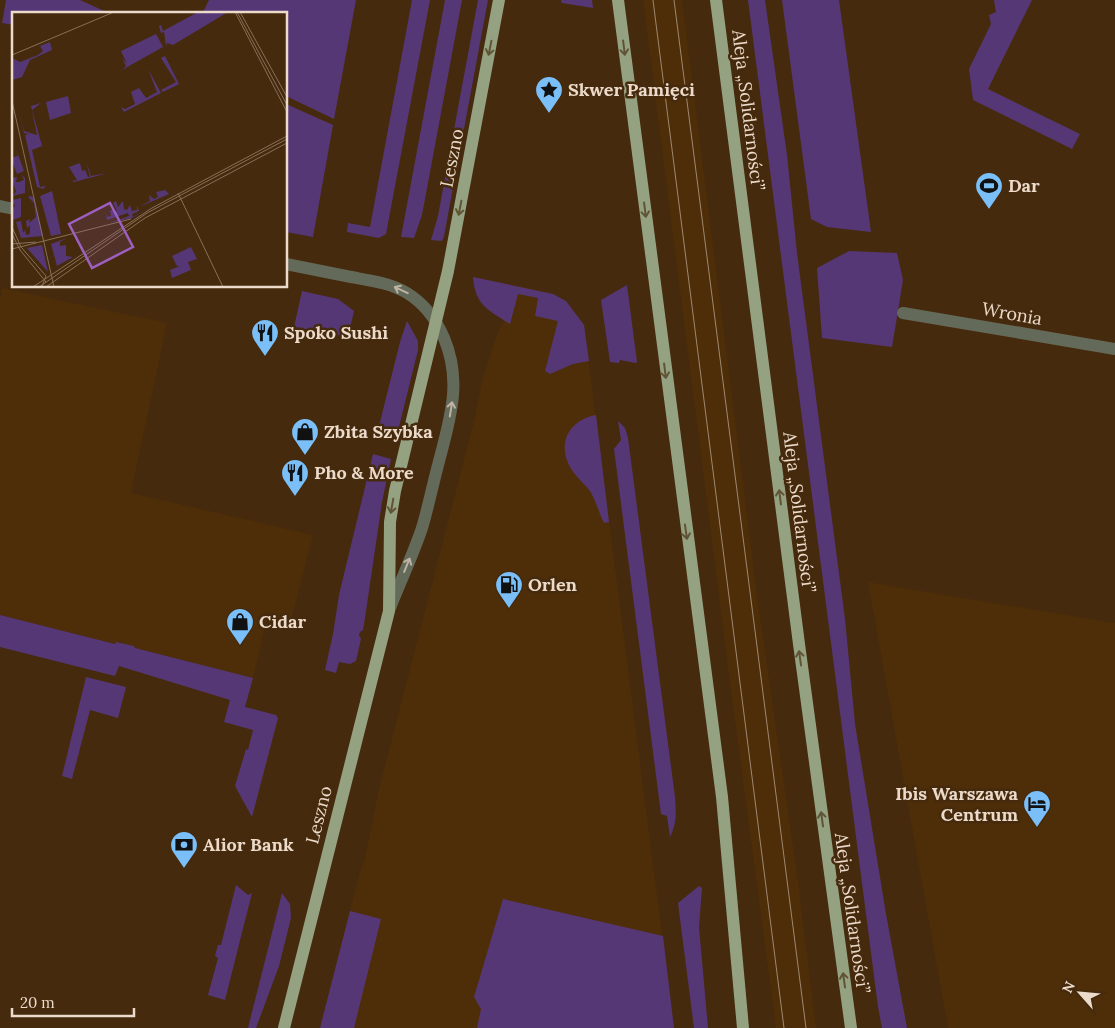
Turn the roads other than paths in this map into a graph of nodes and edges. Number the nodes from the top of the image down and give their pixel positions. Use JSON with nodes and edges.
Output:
{"nodes":[{"id":1,"x":499,"y":0,"type":"edge"},
{"id":2,"x":618,"y":0,"type":"edge"},
{"id":3,"x":716,"y":0,"type":"edge"},
{"id":4,"x":288,"y":264,"type":"edge"},
{"id":5,"x":903,"y":313,"type":"dead end"},
{"id":6,"x":436,"y":322,"type":"junction"},
{"id":7,"x":1115,"y":349,"type":"edge"},
{"id":8,"x":389,"y":611,"type":"junction"},
{"id":9,"x":284,"y":1028,"type":"edge"},
{"id":10,"x":744,"y":1028,"type":"edge"},
{"id":11,"x":851,"y":1028,"type":"edge"}],
"edges":[{"from":1,"to":6,"type":"main road","name":"Leszno","one_way":true},
{"from":2,"to":10,"type":"main road","one_way":true},
{"from":11,"to":3,"type":"main road","name":"Aleja „Solidarności”","one_way":true},
{"from":6,"to":4,"type":"street","one_way":true},
{"from":5,"to":7,"type":"street","name":"Wronia"},
{"from":6,"to":8,"type":"main road","name":"Leszno","one_way":true},
{"from":8,"to":6,"type":"street","name":"Leszno","one_way":true},
{"from":8,"to":9,"type":"main road","name":"Leszno"}]}
